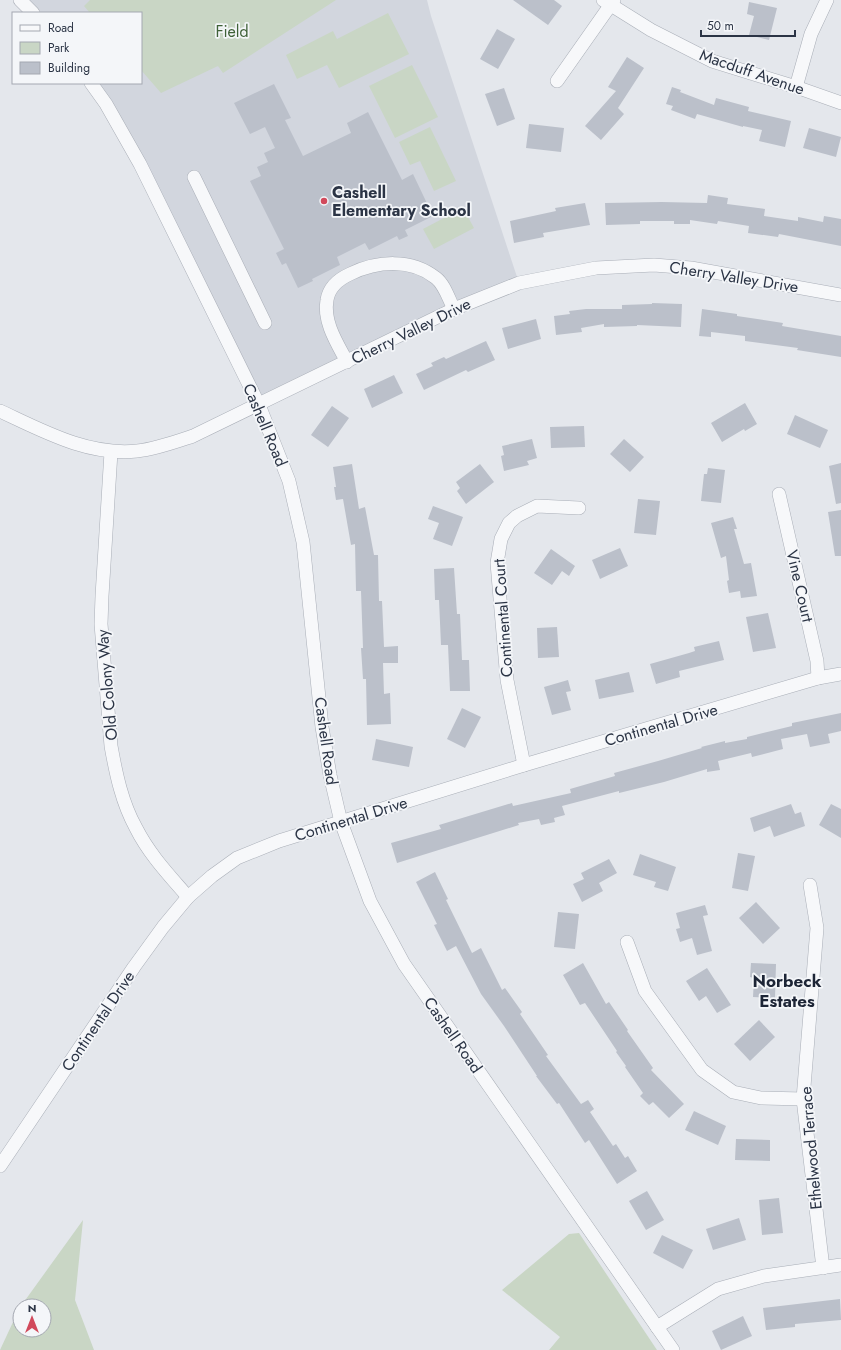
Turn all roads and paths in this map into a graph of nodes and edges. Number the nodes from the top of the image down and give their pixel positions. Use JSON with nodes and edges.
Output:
{"nodes":[{"id":1,"x":20,"y":0,"type":"edge"},
{"id":2,"x":827,"y":0,"type":"edge"},
{"id":3,"x":609,"y":2,"type":"edge"},
{"id":4,"x":32,"y":12,"type":"edge"},
{"id":5,"x":557,"y":81,"type":"dead end"},
{"id":6,"x":92,"y":84,"type":"edge"},
{"id":7,"x":796,"y":87,"type":"junction"},
{"id":8,"x":841,"y":103,"type":"edge"},
{"id":9,"x":194,"y":177,"type":"dead end"},
{"id":10,"x":841,"y":294,"type":"edge"},
{"id":11,"x":454,"y":310,"type":"junction"},
{"id":12,"x":265,"y":323,"type":"dead end"},
{"id":13,"x":347,"y":362,"type":"junction"},
{"id":14,"x":259,"y":405,"type":"junction"},
{"id":15,"x":0,"y":411,"type":"edge"},
{"id":16,"x":111,"y":452,"type":"junction"},
{"id":17,"x":779,"y":494,"type":"dead end"},
{"id":18,"x":579,"y":508,"type":"dead end"},
{"id":19,"x":841,"y":674,"type":"edge"},
{"id":20,"x":818,"y":678,"type":"junction"},
{"id":21,"x":524,"y":765,"type":"junction"},
{"id":22,"x":341,"y":822,"type":"junction"},
{"id":23,"x":810,"y":886,"type":"dead end"},
{"id":24,"x":188,"y":897,"type":"junction"},
{"id":25,"x":627,"y":942,"type":"dead end"},
{"id":26,"x":804,"y":1099,"type":"junction"},
{"id":27,"x":0,"y":1165,"type":"edge"},
{"id":28,"x":841,"y":1265,"type":"edge"},
{"id":29,"x":823,"y":1268,"type":"junction"},
{"id":30,"x":657,"y":1327,"type":"junction"},
{"id":31,"x":673,"y":1350,"type":"edge"}],
"edges":[{"from":1,"to":4,"type":"street"},
{"from":2,"to":7,"type":"street"},
{"from":3,"to":5,"type":"street"},
{"from":3,"to":7,"type":"street","name":"Macduff Avenue"},
{"from":6,"to":14,"type":"street","name":"Cashell Road"},
{"from":7,"to":8,"type":"street","name":"Macduff Avenue"},
{"from":9,"to":12,"type":"street"},
{"from":10,"to":11,"type":"street","name":"Cherry Valley Drive"},
{"from":11,"to":13,"type":"street","name":"Cherry Valley Drive"},
{"from":11,"to":13,"type":"street"},
{"from":13,"to":14,"type":"street","name":"Cherry Valley Drive"},
{"from":14,"to":16,"type":"street","name":"Cherry Valley Drive"},
{"from":14,"to":22,"type":"street","name":"Cashell Road"},
{"from":15,"to":16,"type":"street","name":"Cherry Valley Drive"},
{"from":16,"to":24,"type":"street","name":"Old Colony Way"},
{"from":17,"to":20,"type":"street","name":"Vine Court"},
{"from":18,"to":21,"type":"street","name":"Continental Court"},
{"from":19,"to":20,"type":"street","name":"Continental Drive"},
{"from":20,"to":21,"type":"street","name":"Continental Drive"},
{"from":21,"to":22,"type":"street","name":"Continental Drive"},
{"from":22,"to":24,"type":"street","name":"Continental Drive"},
{"from":22,"to":30,"type":"street","name":"Cashell Road"},
{"from":23,"to":26,"type":"street","name":"Ethelwood Terrace"},
{"from":24,"to":27,"type":"street","name":"Continental Drive"},
{"from":25,"to":26,"type":"street"},
{"from":26,"to":29,"type":"street","name":"Ethelwood Terrace"},
{"from":28,"to":29,"type":"street"},
{"from":29,"to":30,"type":"street"},
{"from":30,"to":31,"type":"street","name":"Cashell Road"}]}
